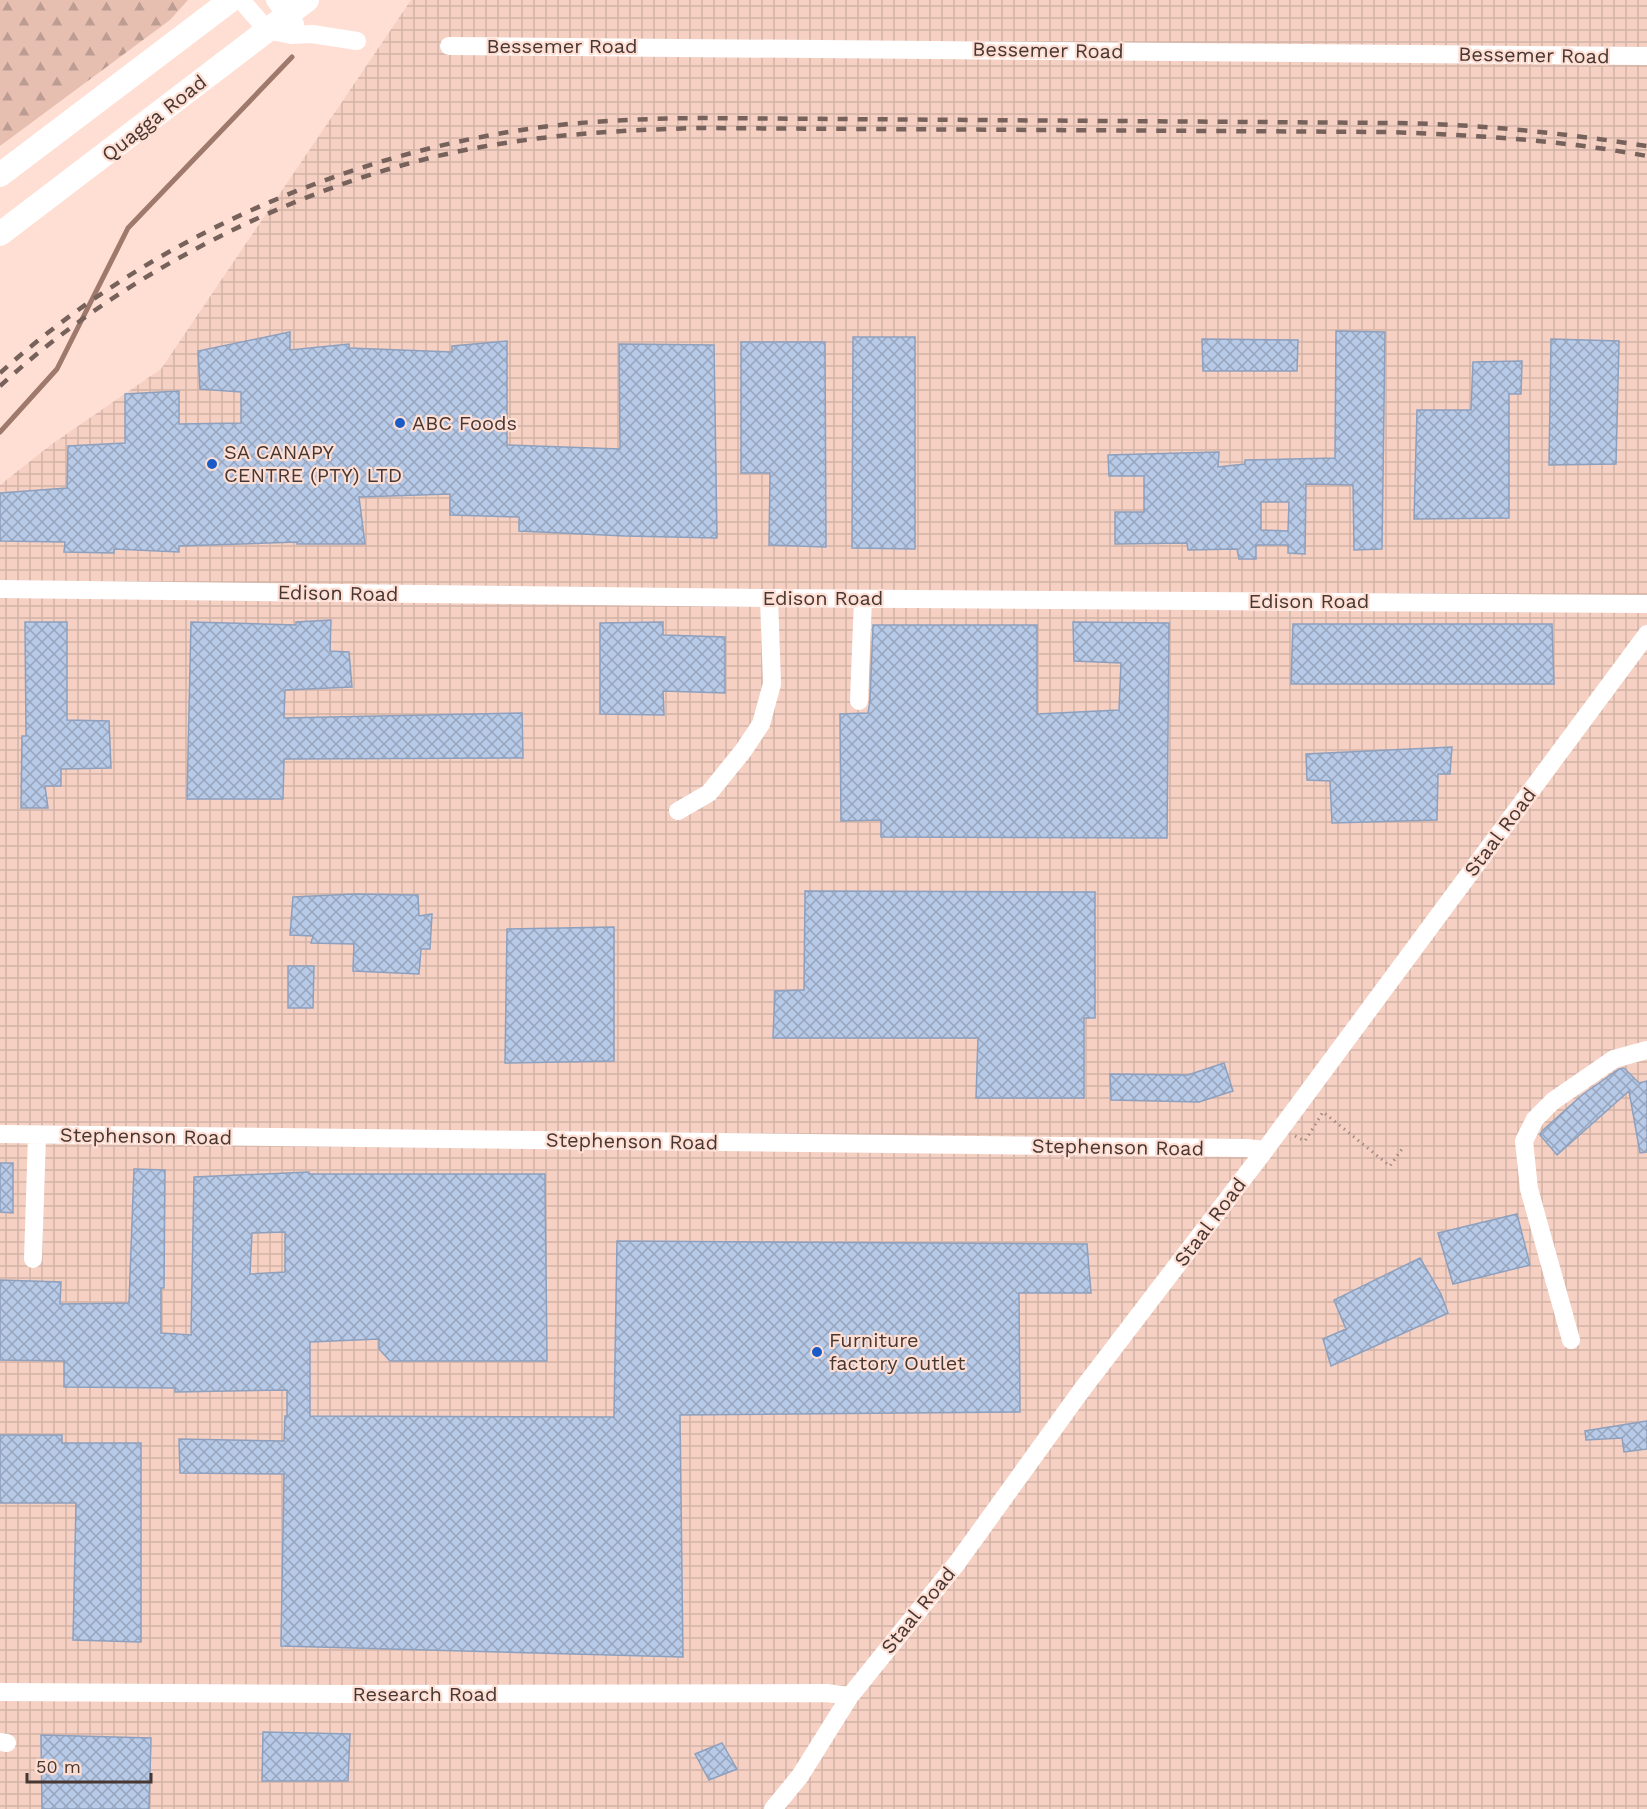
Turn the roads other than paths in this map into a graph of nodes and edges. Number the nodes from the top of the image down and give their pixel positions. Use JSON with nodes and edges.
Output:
{"nodes":[{"id":1,"x":231,"y":0,"type":"edge"},
{"id":2,"x":241,"y":0,"type":"edge"},
{"id":3,"x":307,"y":0,"type":"edge"},
{"id":4,"x":280,"y":8,"type":"edge"},
{"id":5,"x":267,"y":30,"type":"junction"},
{"id":6,"x":312,"y":34,"type":"junction"},
{"id":7,"x":357,"y":41,"type":"dead end"},
{"id":8,"x":449,"y":46,"type":"dead end"},
{"id":9,"x":1647,"y":56,"type":"edge"},
{"id":10,"x":0,"y":175,"type":"edge"},
{"id":11,"x":0,"y":234,"type":"edge"},
{"id":12,"x":0,"y":590,"type":"edge"},
{"id":13,"x":769,"y":598,"type":"junction"},
{"id":14,"x":864,"y":598,"type":"junction"},
{"id":15,"x":1647,"y":604,"type":"edge"},
{"id":16,"x":1647,"y":634,"type":"edge"},
{"id":17,"x":860,"y":701,"type":"dead end"},
{"id":18,"x":678,"y":811,"type":"dead end"},
{"id":19,"x":1647,"y":1050,"type":"edge"},
{"id":20,"x":0,"y":1134,"type":"edge"},
{"id":21,"x":37,"y":1134,"type":"junction"},
{"id":22,"x":1265,"y":1150,"type":"junction"},
{"id":23,"x":33,"y":1258,"type":"dead end"},
{"id":24,"x":1571,"y":1340,"type":"dead end"},
{"id":25,"x":0,"y":1692,"type":"edge"},
{"id":26,"x":850,"y":1696,"type":"junction"},
{"id":27,"x":773,"y":1809,"type":"edge"}],
"edges":[{"from":1,"to":10,"type":"main road"},
{"from":2,"to":5,"type":"street"},
{"from":3,"to":4,"type":"main road","name":"Quagga Road"},
{"from":4,"to":5,"type":"main road","name":"Quagga Road"},
{"from":4,"to":6,"type":"street"},
{"from":5,"to":6,"type":"street"},
{"from":5,"to":11,"type":"main road","name":"Quagga Road"},
{"from":6,"to":7,"type":"street"},
{"from":8,"to":9,"type":"street","name":"Bessemer Road"},
{"from":12,"to":13,"type":"street","name":"Edison Road"},
{"from":13,"to":14,"type":"street","name":"Edison Road"},
{"from":13,"to":18,"type":"street"},
{"from":14,"to":15,"type":"street","name":"Edison Road"},
{"from":14,"to":17,"type":"street"},
{"from":16,"to":22,"type":"street","name":"Staal Road"},
{"from":19,"to":24,"type":"street"},
{"from":20,"to":21,"type":"street","name":"Stephenson Road"},
{"from":21,"to":22,"type":"street","name":"Stephenson Road"},
{"from":21,"to":23,"type":"street"},
{"from":22,"to":26,"type":"street","name":"Staal Road"},
{"from":25,"to":26,"type":"street","name":"Research Road"},
{"from":26,"to":27,"type":"street","name":"Staal Road"}]}
